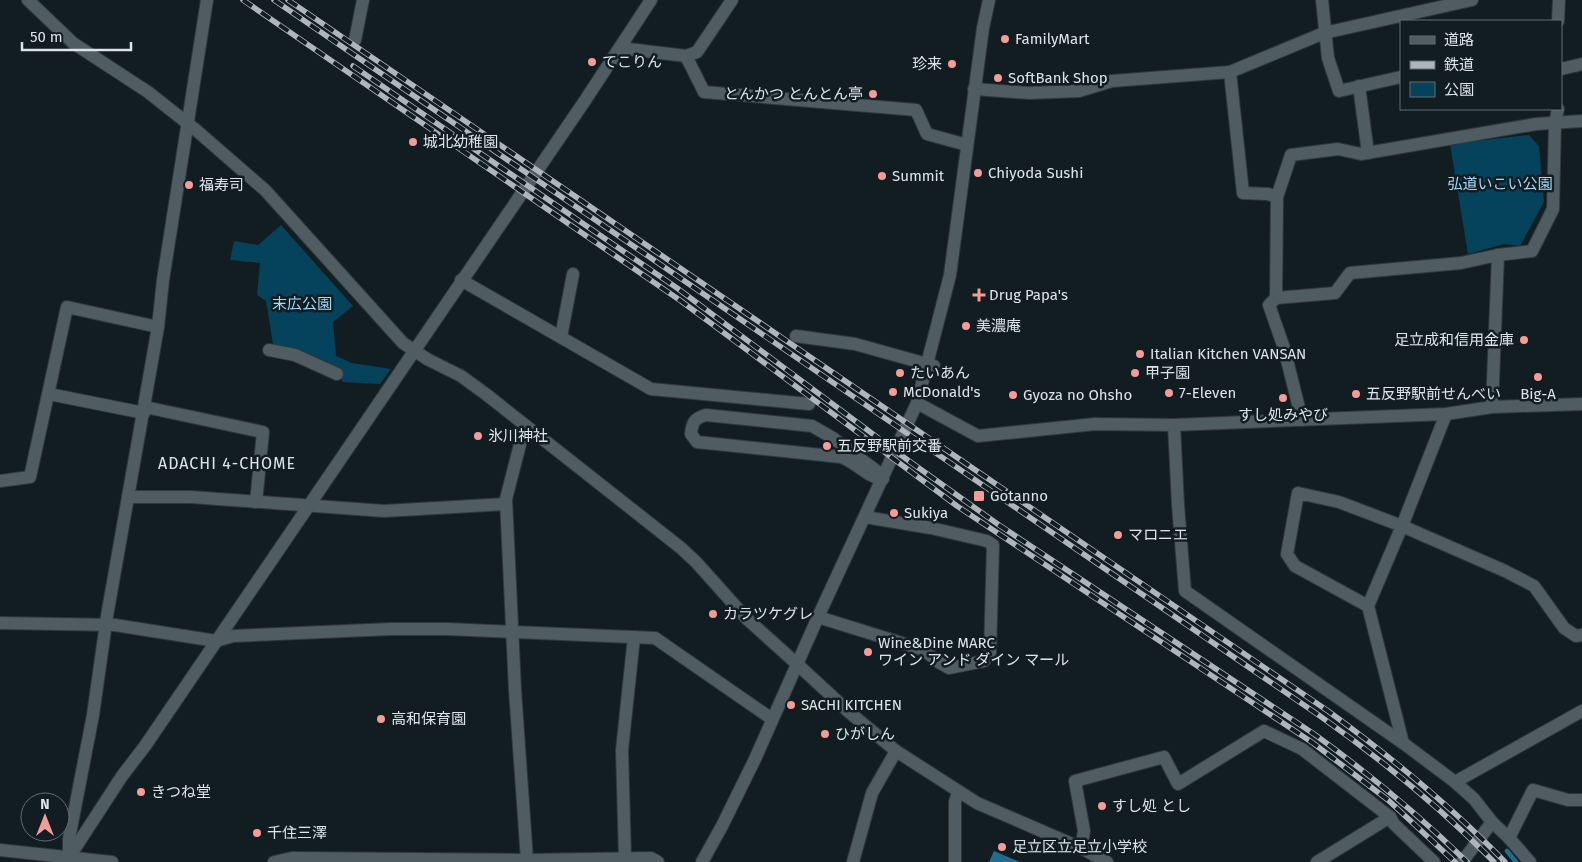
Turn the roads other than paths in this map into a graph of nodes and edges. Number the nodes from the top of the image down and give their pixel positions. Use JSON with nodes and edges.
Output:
{"nodes":[{"id":1,"x":28,"y":0,"type":"edge"},
{"id":2,"x":207,"y":0,"type":"edge"},
{"id":3,"x":363,"y":0,"type":"edge"},
{"id":4,"x":651,"y":0,"type":"edge"},
{"id":5,"x":732,"y":0,"type":"edge"},
{"id":6,"x":989,"y":0,"type":"edge"},
{"id":7,"x":1322,"y":0,"type":"edge"},
{"id":8,"x":1472,"y":0,"type":"edge"},
{"id":9,"x":1559,"y":0,"type":"edge"},
{"id":10,"x":1558,"y":20,"type":"edge"},
{"id":11,"x":1324,"y":33,"type":"junction"},
{"id":12,"x":355,"y":40,"type":"dead end"},
{"id":13,"x":620,"y":48,"type":"junction"},
{"id":14,"x":686,"y":56,"type":"junction"},
{"id":15,"x":1582,"y":64,"type":"edge"},
{"id":16,"x":1562,"y":69,"type":"edge"},
{"id":17,"x":1230,"y":72,"type":"junction"},
{"id":18,"x":1400,"y":77,"type":"edge"},
{"id":19,"x":1359,"y":86,"type":"junction"},
{"id":20,"x":974,"y":89,"type":"junction"},
{"id":21,"x":1558,"y":110,"type":"edge"},
{"id":22,"x":1582,"y":121,"type":"edge"},
{"id":23,"x":187,"y":122,"type":"junction"},
{"id":24,"x":1555,"y":123,"type":"junction"},
{"id":25,"x":968,"y":145,"type":"junction"},
{"id":26,"x":1368,"y":153,"type":"junction"},
{"id":27,"x":1277,"y":196,"type":"junction"},
{"id":28,"x":1498,"y":255,"type":"junction"},
{"id":29,"x":573,"y":274,"type":"dead end"},
{"id":30,"x":461,"y":280,"type":"junction"},
{"id":31,"x":1276,"y":298,"type":"junction"},
{"id":32,"x":158,"y":327,"type":"junction"},
{"id":33,"x":796,"y":336,"type":"dead end"},
{"id":34,"x":561,"y":338,"type":"junction"},
{"id":35,"x":269,"y":350,"type":"dead end"},
{"id":36,"x":414,"y":350,"type":"junction"},
{"id":37,"x":930,"y":365,"type":"junction"},
{"id":38,"x":338,"y":374,"type":"dead end"},
{"id":39,"x":48,"y":394,"type":"junction"},
{"id":40,"x":917,"y":403,"type":"junction"},
{"id":41,"x":809,"y":404,"type":"dead end"},
{"id":42,"x":1582,"y":404,"type":"edge"},
{"id":43,"x":1492,"y":408,"type":"junction"},
{"id":44,"x":144,"y":410,"type":"junction"},
{"id":45,"x":1446,"y":414,"type":"junction"},
{"id":46,"x":1302,"y":420,"type":"junction"},
{"id":47,"x":525,"y":425,"type":"junction"},
{"id":48,"x":1174,"y":425,"type":"junction"},
{"id":49,"x":883,"y":479,"type":"junction"},
{"id":50,"x":0,"y":481,"type":"edge"},
{"id":51,"x":128,"y":497,"type":"junction"},
{"id":52,"x":256,"y":502,"type":"junction"},
{"id":53,"x":506,"y":504,"type":"junction"},
{"id":54,"x":307,"y":506,"type":"junction"},
{"id":55,"x":865,"y":518,"type":"junction"},
{"id":56,"x":1402,"y":526,"type":"junction"},
{"id":57,"x":1368,"y":606,"type":"junction"},
{"id":58,"x":818,"y":617,"type":"junction"},
{"id":59,"x":0,"y":623,"type":"edge"},
{"id":60,"x":105,"y":625,"type":"junction"},
{"id":61,"x":512,"y":632,"type":"junction"},
{"id":62,"x":1582,"y":635,"type":"edge"},
{"id":63,"x":634,"y":637,"type":"junction"},
{"id":64,"x":216,"y":641,"type":"junction"},
{"id":65,"x":797,"y":664,"type":"junction"},
{"id":66,"x":1582,"y":711,"type":"edge"},
{"id":67,"x":772,"y":720,"type":"junction"},
{"id":68,"x":1403,"y":743,"type":"junction"},
{"id":69,"x":896,"y":751,"type":"junction"},
{"id":70,"x":1455,"y":782,"type":"junction"},
{"id":71,"x":958,"y":792,"type":"junction"},
{"id":72,"x":1582,"y":800,"type":"edge"},
{"id":73,"x":1390,"y":817,"type":"junction"},
{"id":74,"x":1492,"y":822,"type":"junction"},
{"id":75,"x":1509,"y":838,"type":"junction"},
{"id":76,"x":1081,"y":848,"type":"junction"},
{"id":77,"x":0,"y":850,"type":"edge"},
{"id":78,"x":21,"y":857,"type":"edge"},
{"id":79,"x":625,"y":858,"type":"junction"},
{"id":80,"x":67,"y":859,"type":"edge"},
{"id":81,"x":527,"y":860,"type":"junction"},
{"id":82,"x":348,"y":861,"type":"edge"},
{"id":83,"x":112,"y":862,"type":"edge"},
{"id":84,"x":274,"y":862,"type":"edge"},
{"id":85,"x":658,"y":862,"type":"edge"},
{"id":86,"x":702,"y":862,"type":"edge"},
{"id":87,"x":853,"y":862,"type":"edge"},
{"id":88,"x":955,"y":862,"type":"edge"},
{"id":89,"x":1107,"y":862,"type":"edge"},
{"id":90,"x":1317,"y":862,"type":"edge"},
{"id":91,"x":1434,"y":862,"type":"edge"},
{"id":92,"x":1462,"y":862,"type":"edge"},
{"id":93,"x":1530,"y":862,"type":"edge"}],
"edges":[{"from":1,"to":23,"type":"street"},
{"from":2,"to":23,"type":"street"},
{"from":3,"to":12,"type":"street"},
{"from":4,"to":13,"type":"street"},
{"from":5,"to":14,"type":"street"},
{"from":6,"to":20,"type":"street"},
{"from":7,"to":11,"type":"street"},
{"from":8,"to":11,"type":"street"},
{"from":9,"to":10,"type":"street"},
{"from":11,"to":17,"type":"street"},
{"from":11,"to":19,"type":"street"},
{"from":13,"to":14,"type":"street"},
{"from":13,"to":30,"type":"street"},
{"from":14,"to":25,"type":"street"},
{"from":15,"to":16,"type":"street"},
{"from":17,"to":20,"type":"street"},
{"from":17,"to":27,"type":"street"},
{"from":18,"to":19,"type":"street"},
{"from":19,"to":26,"type":"street"},
{"from":20,"to":25,"type":"street"},
{"from":21,"to":24,"type":"street"},
{"from":22,"to":24,"type":"street"},
{"from":23,"to":32,"type":"street"},
{"from":23,"to":36,"type":"street"},
{"from":24,"to":26,"type":"street"},
{"from":24,"to":28,"type":"street"},
{"from":25,"to":37,"type":"street"},
{"from":26,"to":27,"type":"street"},
{"from":27,"to":31,"type":"street"},
{"from":28,"to":31,"type":"street"},
{"from":28,"to":43,"type":"street"},
{"from":29,"to":34,"type":"street"},
{"from":30,"to":34,"type":"street"},
{"from":30,"to":36,"type":"street"},
{"from":31,"to":46,"type":"street"},
{"from":32,"to":39,"type":"street"},
{"from":32,"to":44,"type":"street"},
{"from":33,"to":37,"type":"street"},
{"from":34,"to":41,"type":"street"},
{"from":35,"to":38,"type":"street"},
{"from":36,"to":47,"type":"street"},
{"from":36,"to":54,"type":"street"},
{"from":37,"to":40,"type":"street"},
{"from":39,"to":44,"type":"street"},
{"from":39,"to":50,"type":"street"},
{"from":40,"to":48,"type":"street"},
{"from":40,"to":49,"type":"street"},
{"from":42,"to":43,"type":"street"},
{"from":43,"to":45,"type":"street"},
{"from":44,"to":51,"type":"street"},
{"from":44,"to":52,"type":"street"},
{"from":45,"to":46,"type":"street"},
{"from":45,"to":56,"type":"street"},
{"from":46,"to":48,"type":"street"},
{"from":47,"to":53,"type":"street"},
{"from":47,"to":65,"type":"street"},
{"from":48,"to":68,"type":"street"},
{"from":49,"to":49,"type":"street"},
{"from":49,"to":55,"type":"street"},
{"from":51,"to":52,"type":"street"},
{"from":51,"to":60,"type":"street"},
{"from":52,"to":54,"type":"street"},
{"from":53,"to":54,"type":"street"},
{"from":53,"to":61,"type":"street"},
{"from":54,"to":64,"type":"street"},
{"from":55,"to":58,"type":"street"},
{"from":55,"to":58,"type":"street"},
{"from":56,"to":57,"type":"street"},
{"from":56,"to":57,"type":"street"},
{"from":56,"to":62,"type":"street"},
{"from":57,"to":68,"type":"street"},
{"from":58,"to":65,"type":"street"},
{"from":59,"to":60,"type":"street"},
{"from":60,"to":64,"type":"street"},
{"from":60,"to":80,"type":"street"},
{"from":61,"to":63,"type":"street"},
{"from":61,"to":64,"type":"street"},
{"from":61,"to":81,"type":"street"},
{"from":63,"to":67,"type":"street"},
{"from":63,"to":79,"type":"street"},
{"from":64,"to":80,"type":"street"},
{"from":65,"to":67,"type":"street"},
{"from":65,"to":69,"type":"street"},
{"from":66,"to":70,"type":"street"},
{"from":67,"to":86,"type":"street"},
{"from":68,"to":70,"type":"street"},
{"from":69,"to":71,"type":"street"},
{"from":69,"to":87,"type":"street"},
{"from":70,"to":74,"type":"street"},
{"from":71,"to":76,"type":"street"},
{"from":71,"to":88,"type":"street"},
{"from":72,"to":75,"type":"street"},
{"from":73,"to":76,"type":"street"},
{"from":73,"to":90,"type":"street"},
{"from":73,"to":91,"type":"street"},
{"from":74,"to":75,"type":"street"},
{"from":74,"to":92,"type":"street"},
{"from":75,"to":93,"type":"street"},
{"from":76,"to":89,"type":"street"},
{"from":77,"to":78,"type":"street"},
{"from":78,"to":80,"type":"street"},
{"from":79,"to":81,"type":"street"},
{"from":79,"to":85,"type":"street"},
{"from":80,"to":83,"type":"street"},
{"from":81,"to":82,"type":"street"},
{"from":82,"to":84,"type":"street"}]}
